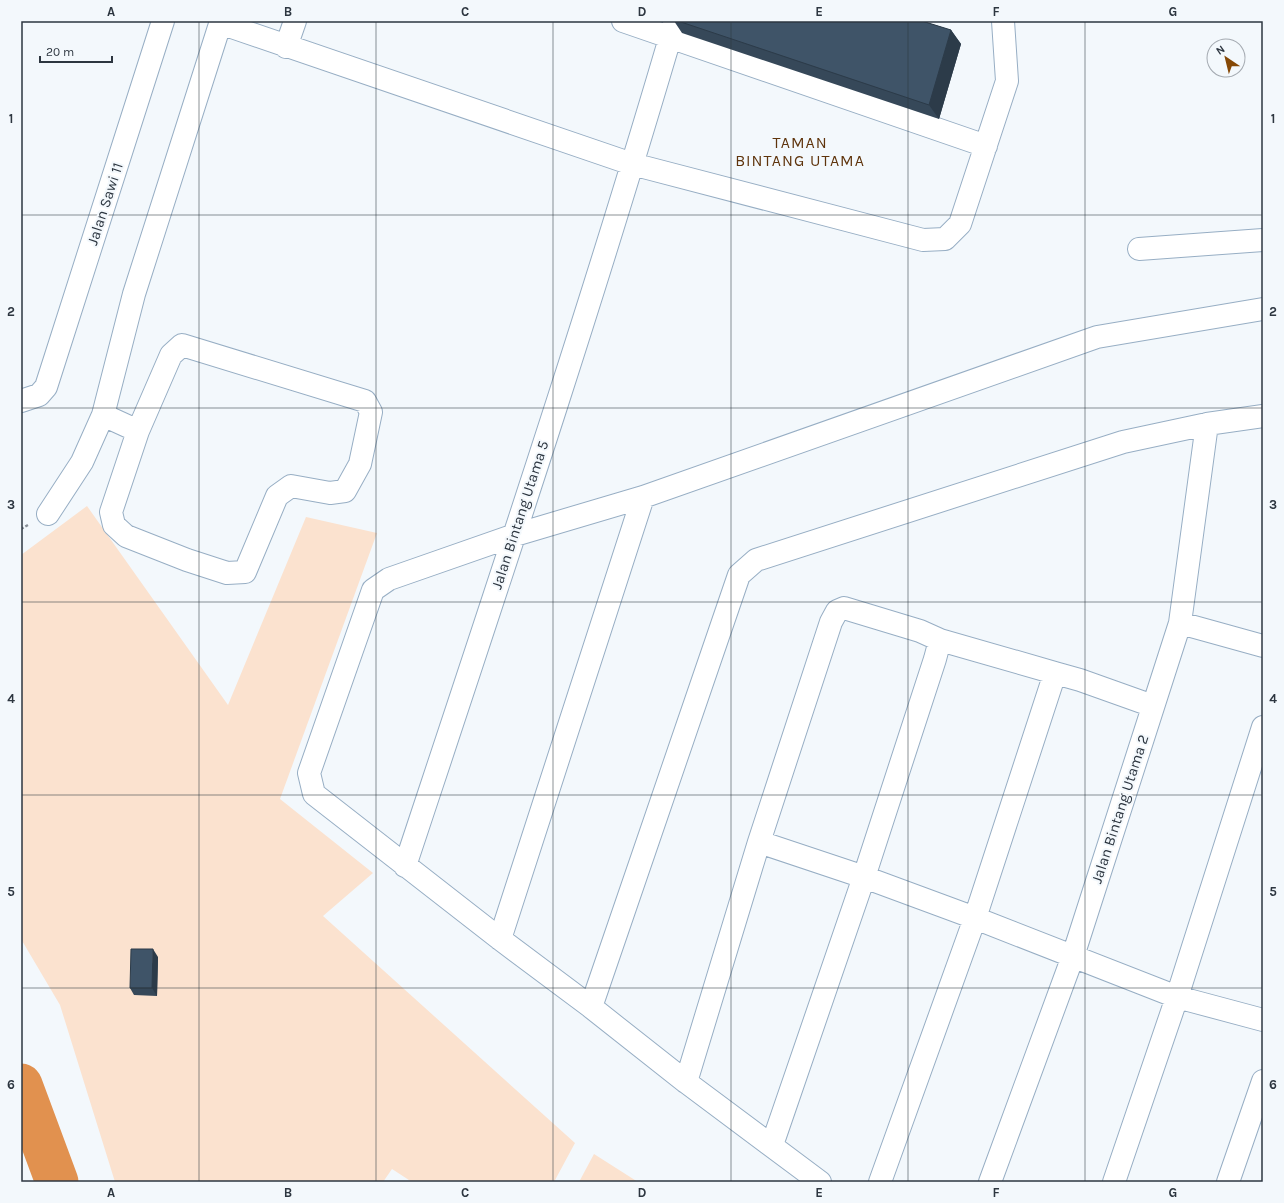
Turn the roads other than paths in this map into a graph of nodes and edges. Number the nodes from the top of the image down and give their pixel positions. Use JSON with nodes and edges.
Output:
{"nodes":[{"id":1,"x":163,"y":21,"type":"edge"},
{"id":2,"x":295,"y":21,"type":"edge"},
{"id":3,"x":623,"y":21,"type":"edge"},
{"id":4,"x":1003,"y":21,"type":"edge"},
{"id":5,"x":220,"y":22,"type":"edge"},
{"id":6,"x":672,"y":29,"type":"edge"},
{"id":7,"x":286,"y":47,"type":"junction"},
{"id":8,"x":986,"y":146,"type":"junction"},
{"id":9,"x":632,"y":164,"type":"junction"},
{"id":10,"x":1263,"y":240,"type":"edge"},
{"id":11,"x":1139,"y":249,"type":"dead end"},
{"id":12,"x":1263,"y":309,"type":"edge"},
{"id":13,"x":21,"y":401,"type":"edge"},
{"id":14,"x":103,"y":415,"type":"junction"},
{"id":15,"x":1263,"y":416,"type":"edge"},
{"id":16,"x":1207,"y":424,"type":"junction"},
{"id":17,"x":138,"y":431,"type":"junction"},
{"id":18,"x":643,"y":497,"type":"junction"},
{"id":19,"x":48,"y":514,"type":"dead end"},
{"id":20,"x":515,"y":535,"type":"junction"},
{"id":21,"x":1180,"y":623,"type":"junction"},
{"id":22,"x":1263,"y":646,"type":"edge"},
{"id":23,"x":937,"y":649,"type":"junction"},
{"id":24,"x":1055,"y":673,"type":"junction"},
{"id":25,"x":1153,"y":706,"type":"junction"},
{"id":26,"x":1263,"y":727,"type":"edge"},
{"id":27,"x":760,"y":842,"type":"junction"},
{"id":28,"x":405,"y":866,"type":"junction"},
{"id":29,"x":864,"y":877,"type":"junction"},
{"id":30,"x":975,"y":918,"type":"junction"},
{"id":31,"x":500,"y":940,"type":"junction"},
{"id":32,"x":1073,"y":956,"type":"junction"},
{"id":33,"x":1177,"y":997,"type":"junction"},
{"id":34,"x":591,"y":1007,"type":"junction"},
{"id":35,"x":1263,"y":1020,"type":"edge"},
{"id":36,"x":1263,"y":1080,"type":"edge"},
{"id":37,"x":686,"y":1082,"type":"junction"},
{"id":38,"x":772,"y":1146,"type":"junction"},
{"id":39,"x":820,"y":1182,"type":"edge"},
{"id":40,"x":880,"y":1182,"type":"edge"},
{"id":41,"x":990,"y":1182,"type":"edge"},
{"id":42,"x":1114,"y":1182,"type":"edge"},
{"id":43,"x":1228,"y":1182,"type":"edge"}],
"edges":[{"from":1,"to":13,"type":"street","name":"Jalan Sawi 11"},
{"from":2,"to":7,"type":"street"},
{"from":3,"to":6,"type":"street"},
{"from":4,"to":8,"type":"street"},
{"from":5,"to":7,"type":"street"},
{"from":5,"to":14,"type":"street"},
{"from":6,"to":8,"type":"street"},
{"from":6,"to":9,"type":"street","name":"Jalan Bintang Utama 5"},
{"from":7,"to":9,"type":"street"},
{"from":8,"to":9,"type":"street"},
{"from":9,"to":20,"type":"street","name":"Jalan Bintang Utama 5"},
{"from":10,"to":11,"type":"street"},
{"from":12,"to":18,"type":"street"},
{"from":14,"to":17,"type":"street"},
{"from":14,"to":19,"type":"street"},
{"from":15,"to":16,"type":"street"},
{"from":16,"to":21,"type":"street","name":"Jalan Bintang Utama 2"},
{"from":16,"to":34,"type":"street"},
{"from":17,"to":17,"type":"street"},
{"from":18,"to":20,"type":"street"},
{"from":18,"to":31,"type":"street"},
{"from":20,"to":28,"type":"street","name":"Jalan Bintang Utama 5"},
{"from":20,"to":28,"type":"street"},
{"from":21,"to":22,"type":"street"},
{"from":21,"to":25,"type":"street","name":"Jalan Bintang Utama 2"},
{"from":23,"to":24,"type":"street"},
{"from":23,"to":27,"type":"street"},
{"from":23,"to":29,"type":"street"},
{"from":24,"to":25,"type":"street"},
{"from":24,"to":30,"type":"street"},
{"from":25,"to":32,"type":"street","name":"Jalan Bintang Utama 2"},
{"from":26,"to":33,"type":"street"},
{"from":27,"to":29,"type":"street"},
{"from":27,"to":37,"type":"street"},
{"from":28,"to":31,"type":"street"},
{"from":29,"to":30,"type":"street"},
{"from":29,"to":38,"type":"street"},
{"from":30,"to":32,"type":"street"},
{"from":30,"to":40,"type":"street"},
{"from":31,"to":34,"type":"street"},
{"from":32,"to":33,"type":"street"},
{"from":32,"to":41,"type":"street","name":"Jalan Bintang Utama 2"},
{"from":33,"to":35,"type":"street"},
{"from":33,"to":42,"type":"street"},
{"from":34,"to":37,"type":"street"},
{"from":36,"to":43,"type":"street"},
{"from":37,"to":38,"type":"street"},
{"from":38,"to":39,"type":"street"}]}
